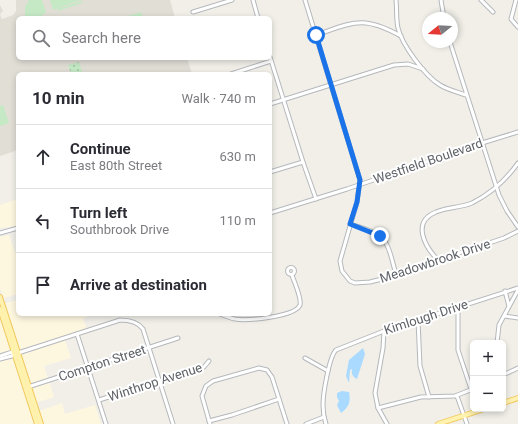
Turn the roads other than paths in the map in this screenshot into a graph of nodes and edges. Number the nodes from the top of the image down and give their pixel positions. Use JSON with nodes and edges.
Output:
{"nodes":[{"id":1,"x":232,"y":0,"type":"edge"},
{"id":2,"x":253,"y":0,"type":"edge"},
{"id":3,"x":305,"y":0,"type":"edge"},
{"id":4,"x":396,"y":0,"type":"edge"},
{"id":5,"x":441,"y":0,"type":"edge"},
{"id":6,"x":481,"y":0,"type":"edge"},
{"id":7,"x":516,"y":0,"type":"edge"},
{"id":8,"x":194,"y":12,"type":"dead end"},
{"id":9,"x":443,"y":12,"type":"edge"},
{"id":10,"x":493,"y":12,"type":"dead end"},
{"id":11,"x":257,"y":16,"type":"edge"},
{"id":12,"x":518,"y":27,"type":"edge"},
{"id":13,"x":316,"y":35,"type":"junction"},
{"id":14,"x":401,"y":36,"type":"junction"},
{"id":15,"x":452,"y":48,"type":"edge"},
{"id":16,"x":268,"y":60,"type":"edge"},
{"id":17,"x":271,"y":60,"type":"edge"},
{"id":18,"x":423,"y":69,"type":"junction"},
{"id":19,"x":236,"y":72,"type":"edge"},
{"id":20,"x":331,"y":85,"type":"junction"},
{"id":21,"x":466,"y":95,"type":"junction"},
{"id":22,"x":283,"y":100,"type":"junction"},
{"id":23,"x":272,"y":103,"type":"edge"},
{"id":24,"x":518,"y":132,"type":"edge"},
{"id":25,"x":482,"y":143,"type":"junction"},
{"id":26,"x":303,"y":162,"type":"junction"},
{"id":27,"x":518,"y":163,"type":"edge"},
{"id":28,"x":272,"y":171,"type":"edge"},
{"id":29,"x":360,"y":184,"type":"junction"},
{"id":30,"x":497,"y":187,"type":"junction"},
{"id":31,"x":316,"y":199,"type":"junction"},
{"id":32,"x":272,"y":212,"type":"edge"},
{"id":33,"x":350,"y":224,"type":"junction"},
{"id":34,"x":518,"y":227,"type":"edge"},
{"id":35,"x":16,"y":229,"type":"edge"},
{"id":36,"x":518,"y":231,"type":"edge"},
{"id":37,"x":0,"y":233,"type":"edge"},
{"id":38,"x":438,"y":260,"type":"junction"},
{"id":39,"x":396,"y":274,"type":"junction"},
{"id":40,"x":292,"y":275,"type":"dead end"},
{"id":41,"x":518,"y":289,"type":"edge"},
{"id":42,"x":505,"y":291,"type":"junction"},
{"id":43,"x":0,"y":297,"type":"edge"},
{"id":44,"x":458,"y":306,"type":"junction"},
{"id":45,"x":509,"y":306,"type":"junction"},
{"id":46,"x":0,"y":309,"type":"edge"},
{"id":47,"x":272,"y":315,"type":"edge"},
{"id":48,"x":226,"y":316,"type":"edge"},
{"id":49,"x":269,"y":316,"type":"edge"},
{"id":50,"x":504,"y":316,"type":"junction"},
{"id":51,"x":259,"y":318,"type":"joint"},
{"id":52,"x":518,"y":318,"type":"edge"},
{"id":53,"x":418,"y":320,"type":"junction"},
{"id":54,"x":384,"y":331,"type":"junction"},
{"id":55,"x":77,"y":334,"type":"junction"},
{"id":56,"x":178,"y":338,"type":"dead end"},
{"id":57,"x":497,"y":340,"type":"edge"},
{"id":58,"x":148,"y":348,"type":"junction"},
{"id":59,"x":16,"y":353,"type":"junction"},
{"id":60,"x":0,"y":356,"type":"edge"},
{"id":61,"x":305,"y":358,"type":"dead end"},
{"id":62,"x":0,"y":359,"type":"edge"},
{"id":63,"x":209,"y":361,"type":"dead end"},
{"id":64,"x":88,"y":367,"type":"junction"},
{"id":65,"x":518,"y":368,"type":"edge"},
{"id":66,"x":328,"y":371,"type":"junction"},
{"id":67,"x":506,"y":374,"type":"edge"},
{"id":68,"x":160,"y":381,"type":"junction"},
{"id":69,"x":470,"y":384,"type":"edge"},
{"id":70,"x":27,"y":387,"type":"junction"},
{"id":71,"x":470,"y":390,"type":"edge"},
{"id":72,"x":457,"y":396,"type":"junction"},
{"id":73,"x":429,"y":397,"type":"junction"},
{"id":74,"x":518,"y":398,"type":"edge"},
{"id":75,"x":279,"y":399,"type":"junction"},
{"id":76,"x":99,"y":400,"type":"junction"},
{"id":77,"x":506,"y":402,"type":"edge"},
{"id":78,"x":378,"y":408,"type":"junction"},
{"id":79,"x":474,"y":412,"type":"edge"},
{"id":80,"x":464,"y":415,"type":"junction"},
{"id":81,"x":324,"y":417,"type":"junction"},
{"id":82,"x":209,"y":422,"type":"edge"},
{"id":83,"x":37,"y":424,"type":"edge"},
{"id":84,"x":41,"y":424,"type":"edge"},
{"id":85,"x":106,"y":424,"type":"edge"},
{"id":86,"x":173,"y":424,"type":"edge"},
{"id":87,"x":287,"y":424,"type":"edge"},
{"id":88,"x":306,"y":424,"type":"edge"},
{"id":89,"x":326,"y":424,"type":"edge"},
{"id":90,"x":387,"y":424,"type":"edge"},
{"id":91,"x":438,"y":424,"type":"edge"},
{"id":92,"x":467,"y":424,"type":"edge"}],
"edges":[{"from":1,"to":8,"type":"street"},
{"from":2,"to":11,"type":"street"},
{"from":3,"to":13,"type":"street"},
{"from":4,"to":14,"type":"street"},
{"from":5,"to":9,"type":"street"},
{"from":6,"to":10,"type":"street"},
{"from":7,"to":12,"type":"street"},
{"from":13,"to":14,"type":"street"},
{"from":13,"to":20,"type":"street"},
{"from":14,"to":18,"type":"street"},
{"from":15,"to":21,"type":"street"},
{"from":16,"to":19,"type":"street"},
{"from":17,"to":22,"type":"street"},
{"from":18,"to":20,"type":"street"},
{"from":18,"to":21,"type":"street"},
{"from":20,"to":22,"type":"street"},
{"from":20,"to":29,"type":"street"},
{"from":21,"to":25,"type":"street"},
{"from":22,"to":23,"type":"street"},
{"from":22,"to":26,"type":"street"},
{"from":24,"to":25,"type":"street","name":"Westfield Boulevard"},
{"from":25,"to":29,"type":"street","name":"Westfield Boulevard"},
{"from":25,"to":30,"type":"street"},
{"from":26,"to":28,"type":"street"},
{"from":26,"to":31,"type":"street"},
{"from":27,"to":30,"type":"street"},
{"from":29,"to":31,"type":"street","name":"Westfield Boulevard"},
{"from":29,"to":33,"type":"street"},
{"from":30,"to":34,"type":"street"},
{"from":30,"to":38,"type":"street"},
{"from":31,"to":32,"type":"street","name":"Westfield Boulevard"},
{"from":33,"to":39,"type":"street"},
{"from":33,"to":39,"type":"street","name":"Meadowbrook Drive"},
{"from":35,"to":37,"type":"street"},
{"from":36,"to":38,"type":"street","name":"Meadowbrook Drive"},
{"from":38,"to":39,"type":"street","name":"Meadowbrook Drive"},
{"from":40,"to":47,"type":"street"},
{"from":41,"to":42,"type":"street","name":"Kimlough Drive"},
{"from":41,"to":45,"type":"street"},
{"from":42,"to":44,"type":"street","name":"Kimlough Drive"},
{"from":42,"to":45,"type":"street"},
{"from":43,"to":59,"type":"main road"},
{"from":44,"to":53,"type":"street","name":"Kimlough Drive"},
{"from":44,"to":69,"type":"street"},
{"from":45,"to":50,"type":"street"},
{"from":46,"to":59,"type":"main road"},
{"from":48,"to":51,"type":"street"},
{"from":49,"to":51,"type":"street"},
{"from":50,"to":52,"type":"street"},
{"from":50,"to":57,"type":"street"},
{"from":53,"to":54,"type":"street","name":"Kimlough Drive"},
{"from":53,"to":73,"type":"street"},
{"from":54,"to":66,"type":"street","name":"Kimlough Drive"},
{"from":54,"to":78,"type":"street"},
{"from":55,"to":58,"type":"street"},
{"from":55,"to":59,"type":"street"},
{"from":55,"to":64,"type":"street"},
{"from":56,"to":58,"type":"street","name":"Compton Street"},
{"from":58,"to":64,"type":"street","name":"Compton Street"},
{"from":58,"to":68,"type":"street"},
{"from":59,"to":60,"type":"street"},
{"from":59,"to":62,"type":"street"},
{"from":59,"to":70,"type":"main road"},
{"from":61,"to":66,"type":"street"},
{"from":63,"to":68,"type":"street","name":"Winthrop Avenue"},
{"from":64,"to":70,"type":"street","name":"Compton Street"},
{"from":64,"to":76,"type":"street"},
{"from":65,"to":67,"type":"street"},
{"from":66,"to":81,"type":"street"},
{"from":68,"to":76,"type":"street","name":"Winthrop Avenue"},
{"from":68,"to":86,"type":"street"},
{"from":70,"to":83,"type":"main road"},
{"from":70,"to":84,"type":"main road"},
{"from":71,"to":72,"type":"street"},
{"from":72,"to":73,"type":"street"},
{"from":72,"to":80,"type":"street"},
{"from":73,"to":78,"type":"street"},
{"from":74,"to":77,"type":"main road"},
{"from":75,"to":82,"type":"street"},
{"from":75,"to":82,"type":"street"},
{"from":75,"to":87,"type":"street"},
{"from":76,"to":85,"type":"street"},
{"from":78,"to":90,"type":"street"},
{"from":79,"to":80,"type":"main road"},
{"from":80,"to":91,"type":"main road"},
{"from":80,"to":92,"type":"street"},
{"from":81,"to":88,"type":"street"},
{"from":81,"to":89,"type":"street"}]}
